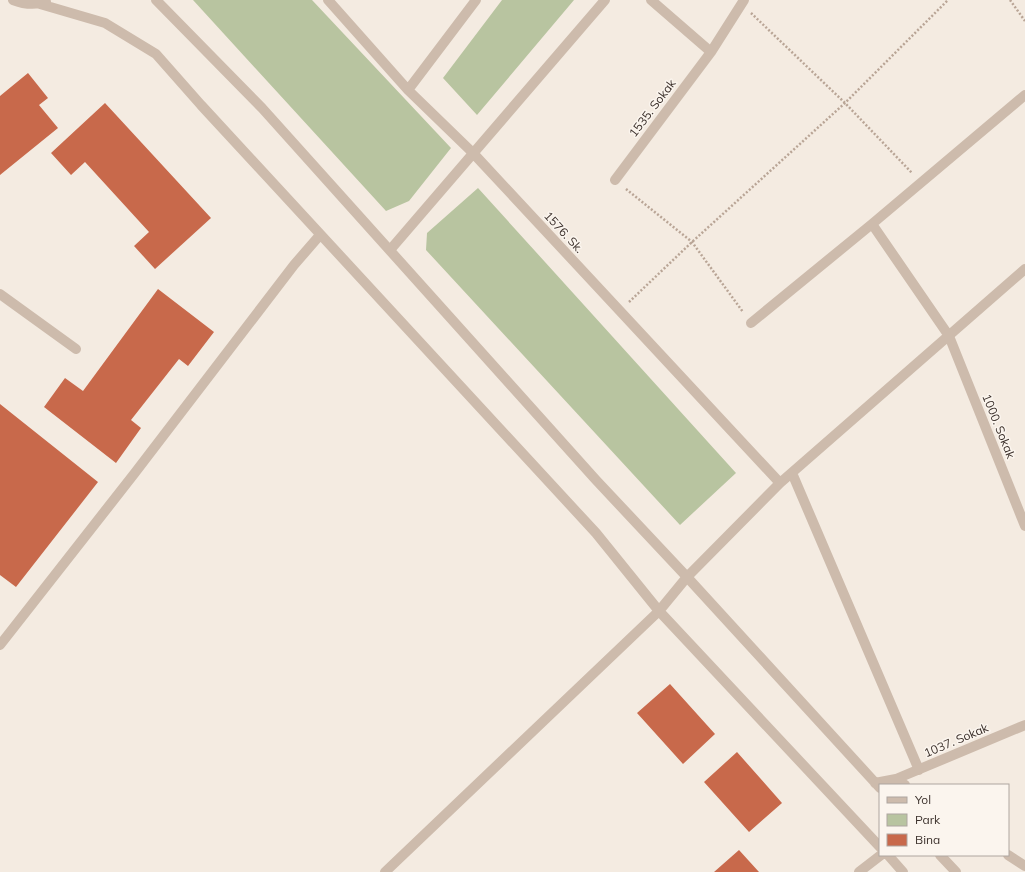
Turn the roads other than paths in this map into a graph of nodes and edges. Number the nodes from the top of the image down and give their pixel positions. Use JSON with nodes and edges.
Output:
{"nodes":[{"id":1,"x":13,"y":0,"type":"edge"},
{"id":2,"x":52,"y":0,"type":"edge"},
{"id":3,"x":156,"y":0,"type":"edge"},
{"id":4,"x":328,"y":0,"type":"edge"},
{"id":5,"x":476,"y":0,"type":"edge"},
{"id":6,"x":605,"y":0,"type":"edge"},
{"id":7,"x":651,"y":0,"type":"edge"},
{"id":8,"x":743,"y":2,"type":"edge"},
{"id":9,"x":40,"y":4,"type":"junction"},
{"id":10,"x":711,"y":52,"type":"junction"},
{"id":11,"x":408,"y":90,"type":"junction"},
{"id":12,"x":1025,"y":95,"type":"edge"},
{"id":13,"x":473,"y":153,"type":"junction"},
{"id":14,"x":615,"y":180,"type":"road end"},
{"id":15,"x":872,"y":224,"type":"junction"},
{"id":16,"x":320,"y":235,"type":"junction"},
{"id":17,"x":390,"y":250,"type":"junction"},
{"id":18,"x":1025,"y":269,"type":"edge"},
{"id":19,"x":0,"y":294,"type":"edge"},
{"id":20,"x":751,"y":323,"type":"road end"},
{"id":21,"x":949,"y":336,"type":"junction"},
{"id":22,"x":76,"y":349,"type":"dead end"},
{"id":23,"x":792,"y":473,"type":"junction"},
{"id":24,"x":780,"y":483,"type":"junction"},
{"id":25,"x":1025,"y":526,"type":"edge"},
{"id":26,"x":687,"y":577,"type":"junction"},
{"id":27,"x":660,"y":611,"type":"junction"},
{"id":28,"x":0,"y":645,"type":"edge"},
{"id":29,"x":1025,"y":725,"type":"edge"},
{"id":30,"x":919,"y":770,"type":"junction"},
{"id":31,"x":900,"y":782,"type":"edge"},
{"id":32,"x":885,"y":784,"type":"edge"},
{"id":33,"x":877,"y":785,"type":"edge"},
{"id":34,"x":879,"y":846,"type":"edge"},
{"id":35,"x":880,"y":856,"type":"edge"},
{"id":36,"x":889,"y":856,"type":"edge"},
{"id":37,"x":941,"y":856,"type":"edge"},
{"id":38,"x":1009,"y":856,"type":"edge"},
{"id":39,"x":1025,"y":866,"type":"edge"},
{"id":40,"x":385,"y":872,"type":"edge"},
{"id":41,"x":859,"y":872,"type":"edge"},
{"id":42,"x":903,"y":872,"type":"edge"},
{"id":43,"x":956,"y":872,"type":"edge"}],
"edges":[{"from":1,"to":9,"type":"street"},
{"from":2,"to":9,"type":"street"},
{"from":3,"to":17,"type":"street"},
{"from":4,"to":11,"type":"street","name":"1576. Sk."},
{"from":5,"to":11,"type":"street"},
{"from":6,"to":13,"type":"street"},
{"from":7,"to":10,"type":"street"},
{"from":8,"to":10,"type":"street","name":"1535. Sokak"},
{"from":9,"to":16,"type":"street"},
{"from":10,"to":14,"type":"street","name":"1535. Sokak"},
{"from":11,"to":13,"type":"street","name":"1576. Sk."},
{"from":12,"to":15,"type":"street"},
{"from":13,"to":17,"type":"street"},
{"from":13,"to":24,"type":"street","name":"1576. Sk."},
{"from":15,"to":20,"type":"street"},
{"from":15,"to":21,"type":"street","name":"1000. Sokak"},
{"from":16,"to":27,"type":"street"},
{"from":16,"to":28,"type":"street"},
{"from":17,"to":26,"type":"street"},
{"from":18,"to":21,"type":"street"},
{"from":19,"to":22,"type":"street"},
{"from":21,"to":23,"type":"street"},
{"from":21,"to":25,"type":"street","name":"1000. Sokak"},
{"from":23,"to":24,"type":"street"},
{"from":23,"to":30,"type":"street"},
{"from":24,"to":26,"type":"street"},
{"from":26,"to":27,"type":"street"},
{"from":26,"to":33,"type":"street"},
{"from":27,"to":34,"type":"street"},
{"from":27,"to":40,"type":"street"},
{"from":29,"to":30,"type":"street","name":"1037. Sokak"},
{"from":30,"to":31,"type":"street","name":"1037. Sokak"},
{"from":31,"to":32,"type":"street","name":"1037. Sokak"},
{"from":35,"to":41,"type":"street"},
{"from":36,"to":42,"type":"street"},
{"from":37,"to":43,"type":"street"},
{"from":38,"to":39,"type":"street"}]}
